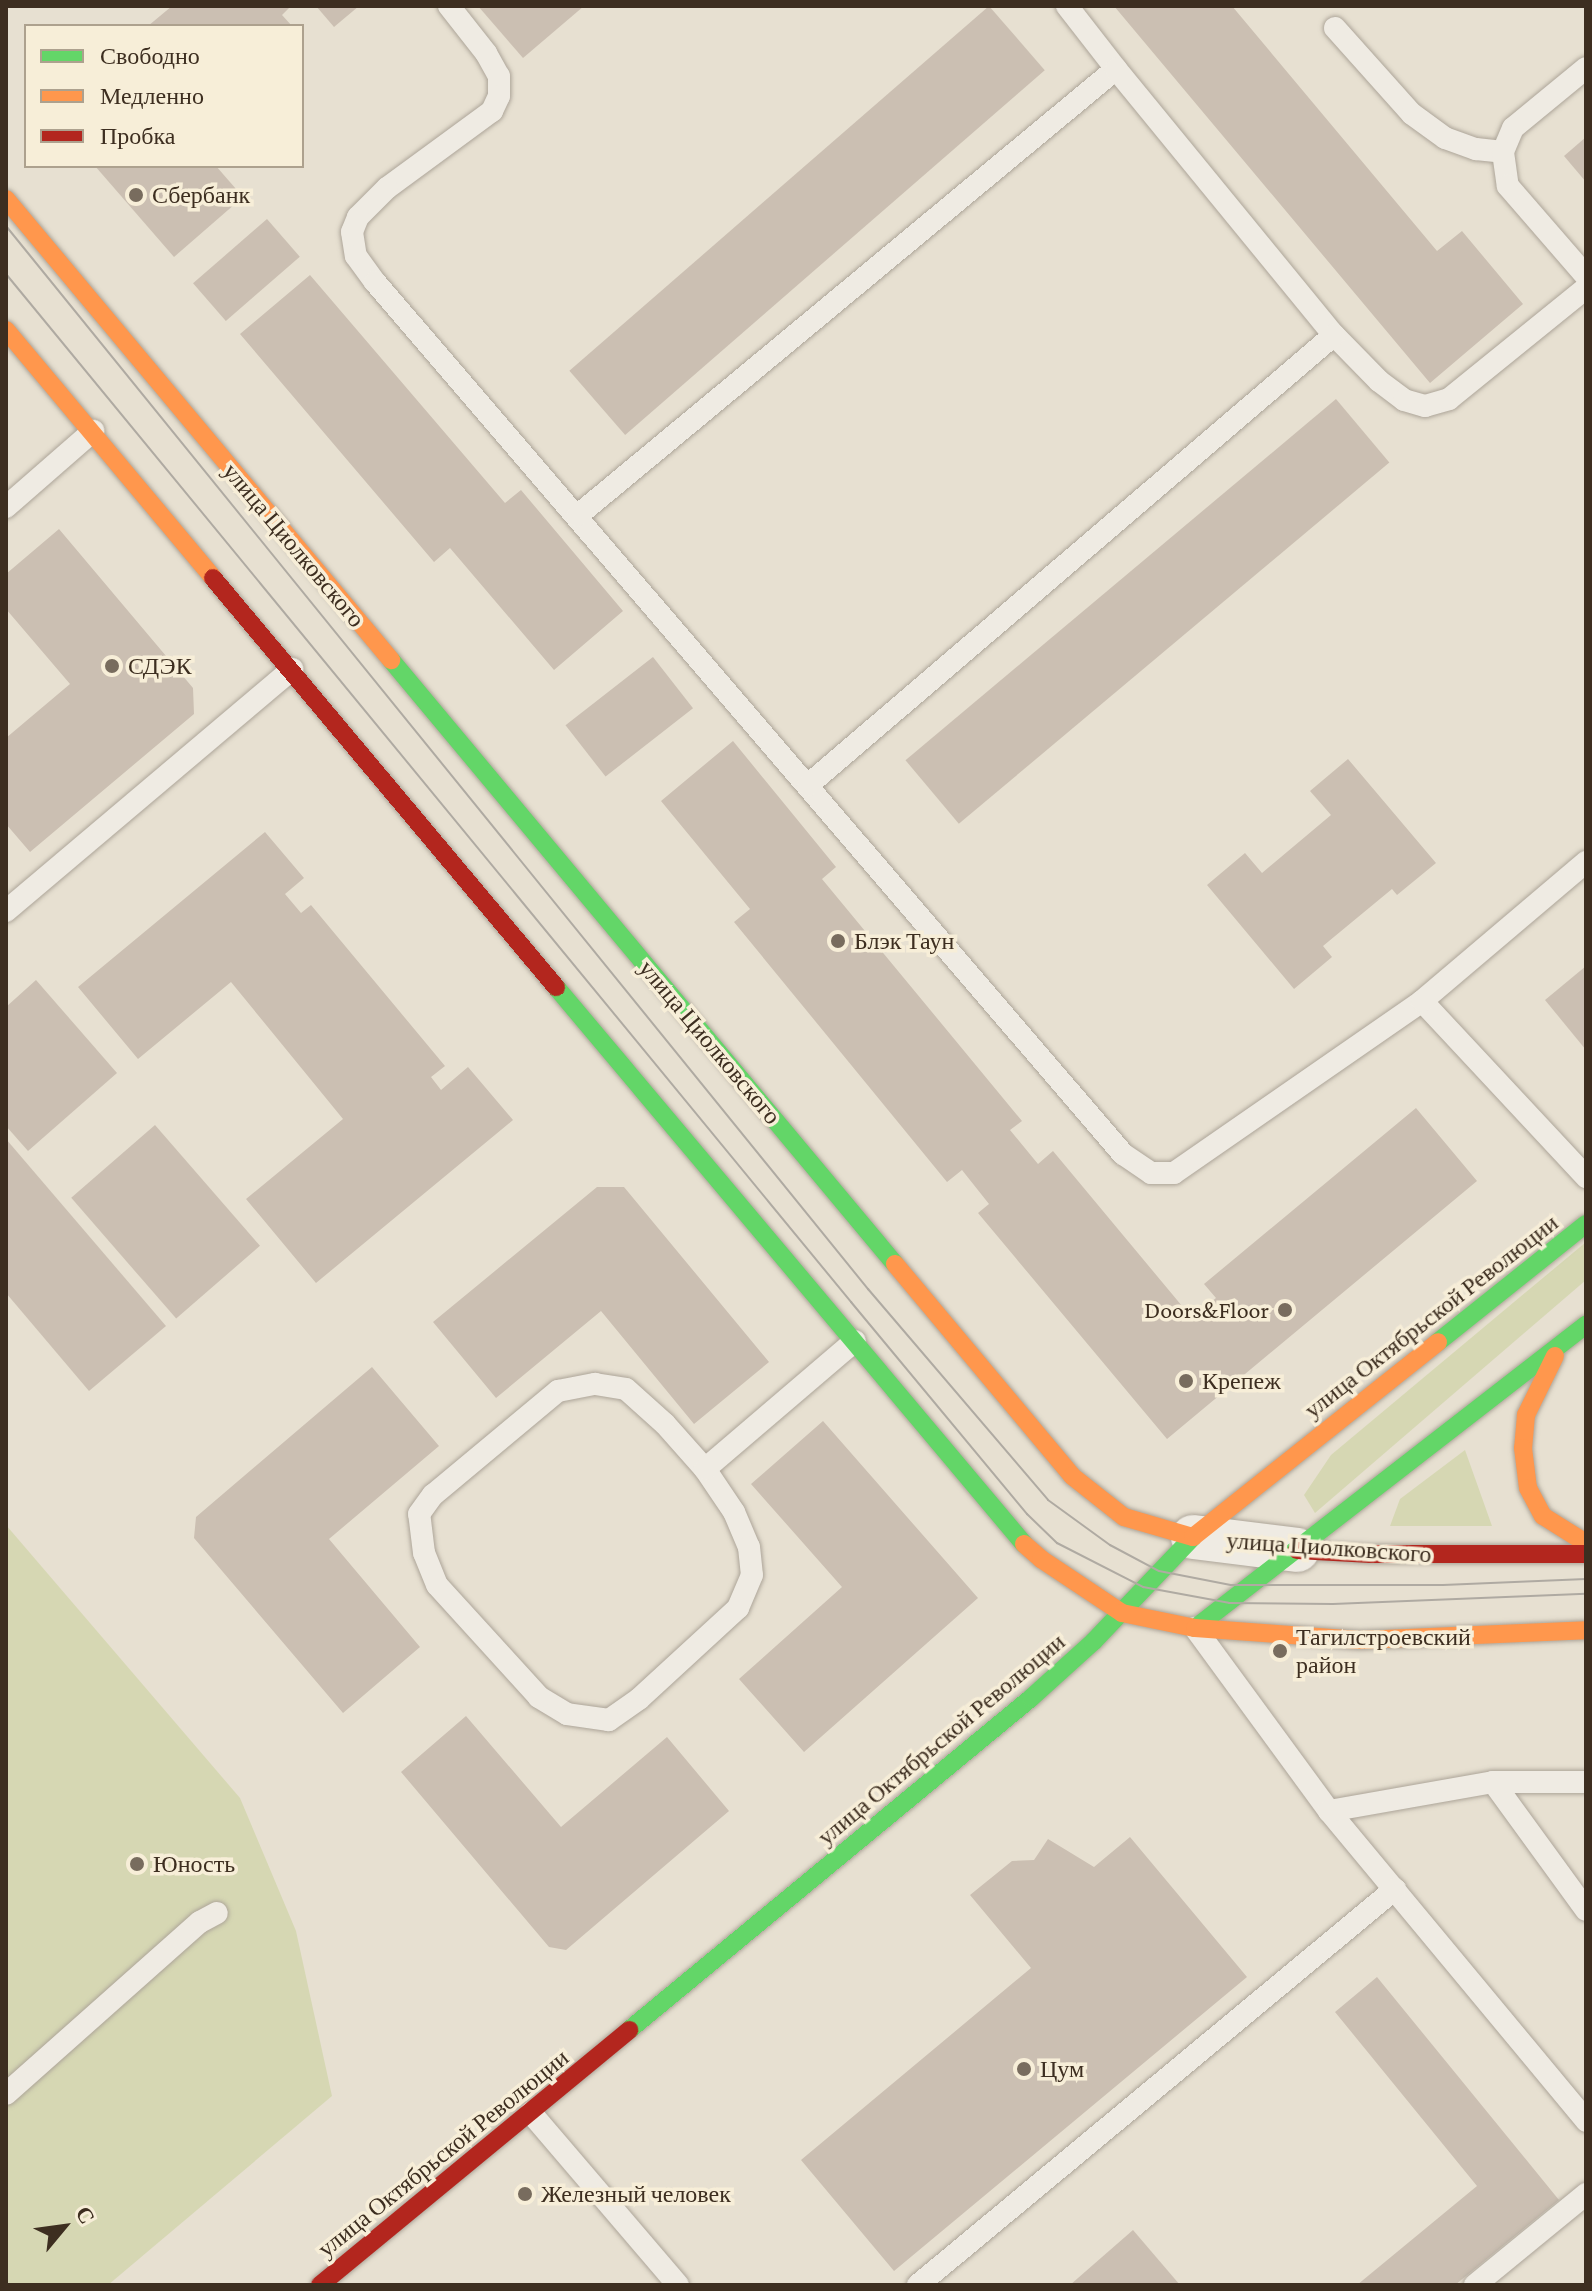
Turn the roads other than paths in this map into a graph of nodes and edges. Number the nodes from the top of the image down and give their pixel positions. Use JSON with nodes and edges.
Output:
{"nodes":[{"id":1,"x":449,"y":6,"type":"edge"},
{"id":2,"x":1067,"y":6,"type":"edge"},
{"id":3,"x":1335,"y":28,"type":"dead end"},
{"id":4,"x":1586,"y":68,"type":"edge"},
{"id":5,"x":1116,"y":69,"type":"junction"},
{"id":6,"x":1503,"y":152,"type":"junction"},
{"id":7,"x":6,"y":199,"type":"edge"},
{"id":8,"x":1586,"y":276,"type":"edge"},
{"id":9,"x":1586,"y":288,"type":"edge"},
{"id":10,"x":6,"y":330,"type":"edge"},
{"id":11,"x":1334,"y":335,"type":"junction"},
{"id":12,"x":93,"y":431,"type":"junction"},
{"id":13,"x":6,"y":507,"type":"edge"},
{"id":14,"x":577,"y":516,"type":"junction"},
{"id":15,"x":292,"y":669,"type":"junction"},
{"id":16,"x":808,"y":785,"type":"junction"},
{"id":17,"x":1586,"y":862,"type":"edge"},
{"id":18,"x":6,"y":911,"type":"edge"},
{"id":19,"x":1422,"y":1001,"type":"junction"},
{"id":20,"x":1586,"y":1177,"type":"edge"},
{"id":21,"x":1586,"y":1224,"type":"edge"},
{"id":22,"x":1586,"y":1325,"type":"edge"},
{"id":23,"x":855,"y":1341,"type":"junction"},
{"id":24,"x":1560,"y":1347,"type":"junction"},
{"id":25,"x":705,"y":1469,"type":"junction"},
{"id":26,"x":1193,"y":1537,"type":"junction"},
{"id":27,"x":1586,"y":1543,"type":"edge"},
{"id":28,"x":1297,"y":1550,"type":"junction"},
{"id":29,"x":1586,"y":1554,"type":"edge"},
{"id":30,"x":1122,"y":1613,"type":"junction"},
{"id":31,"x":1195,"y":1628,"type":"junction"},
{"id":32,"x":1586,"y":1630,"type":"edge"},
{"id":33,"x":1493,"y":1782,"type":"junction"},
{"id":34,"x":1586,"y":1782,"type":"edge"},
{"id":35,"x":1329,"y":1811,"type":"junction"},
{"id":36,"x":1395,"y":1889,"type":"junction"},
{"id":37,"x":1586,"y":1910,"type":"edge"},
{"id":38,"x":217,"y":1913,"type":"dead end"},
{"id":39,"x":6,"y":2094,"type":"edge"},
{"id":40,"x":531,"y":2113,"type":"junction"},
{"id":41,"x":1586,"y":2121,"type":"edge"},
{"id":42,"x":1586,"y":2194,"type":"edge"},
{"id":43,"x":320,"y":2285,"type":"edge"},
{"id":44,"x":678,"y":2285,"type":"edge"},
{"id":45,"x":918,"y":2285,"type":"edge"},
{"id":46,"x":1475,"y":2285,"type":"edge"}],
"edges":[{"from":1,"to":14,"type":"lane"},
{"from":2,"to":5,"type":"lane"},
{"from":3,"to":6,"type":"lane"},
{"from":4,"to":6,"type":"lane"},
{"from":5,"to":11,"type":"lane"},
{"from":5,"to":14,"type":"lane"},
{"from":6,"to":8,"type":"lane"},
{"from":7,"to":26,"type":"main road","name":"улица Циолковского"},
{"from":9,"to":11,"type":"lane"},
{"from":10,"to":12,"type":"main road"},
{"from":11,"to":16,"type":"lane"},
{"from":12,"to":13,"type":"lane"},
{"from":12,"to":15,"type":"main road"},
{"from":14,"to":16,"type":"lane"},
{"from":15,"to":18,"type":"lane"},
{"from":15,"to":23,"type":"main road"},
{"from":16,"to":19,"type":"lane"},
{"from":17,"to":19,"type":"lane"},
{"from":19,"to":20,"type":"lane"},
{"from":21,"to":26,"type":"main road","name":"улица Октябрьской Революции"},
{"from":22,"to":24,"type":"main road"},
{"from":23,"to":25,"type":"lane"},
{"from":23,"to":30,"type":"main road"},
{"from":24,"to":27,"type":"main road"},
{"from":24,"to":28,"type":"main road"},
{"from":25,"to":25,"type":"lane"},
{"from":26,"to":28,"type":"street","name":"улица Циолковского"},
{"from":26,"to":30,"type":"main road","name":"улица Октябрьской Революции"},
{"from":28,"to":29,"type":"main road","name":"улица Циолковского"},
{"from":28,"to":31,"type":"main road"},
{"from":30,"to":31,"type":"main road"},
{"from":30,"to":40,"type":"main road","name":"улица Октябрьской Революции"},
{"from":31,"to":32,"type":"main road"},
{"from":31,"to":35,"type":"lane"},
{"from":33,"to":34,"type":"lane"},
{"from":33,"to":35,"type":"lane"},
{"from":33,"to":37,"type":"lane"},
{"from":35,"to":36,"type":"lane"},
{"from":36,"to":41,"type":"lane"},
{"from":36,"to":45,"type":"lane"},
{"from":38,"to":39,"type":"lane"},
{"from":40,"to":43,"type":"main road","name":"улица Октябрьской Революции"},
{"from":40,"to":44,"type":"lane"},
{"from":42,"to":46,"type":"lane"}]}
